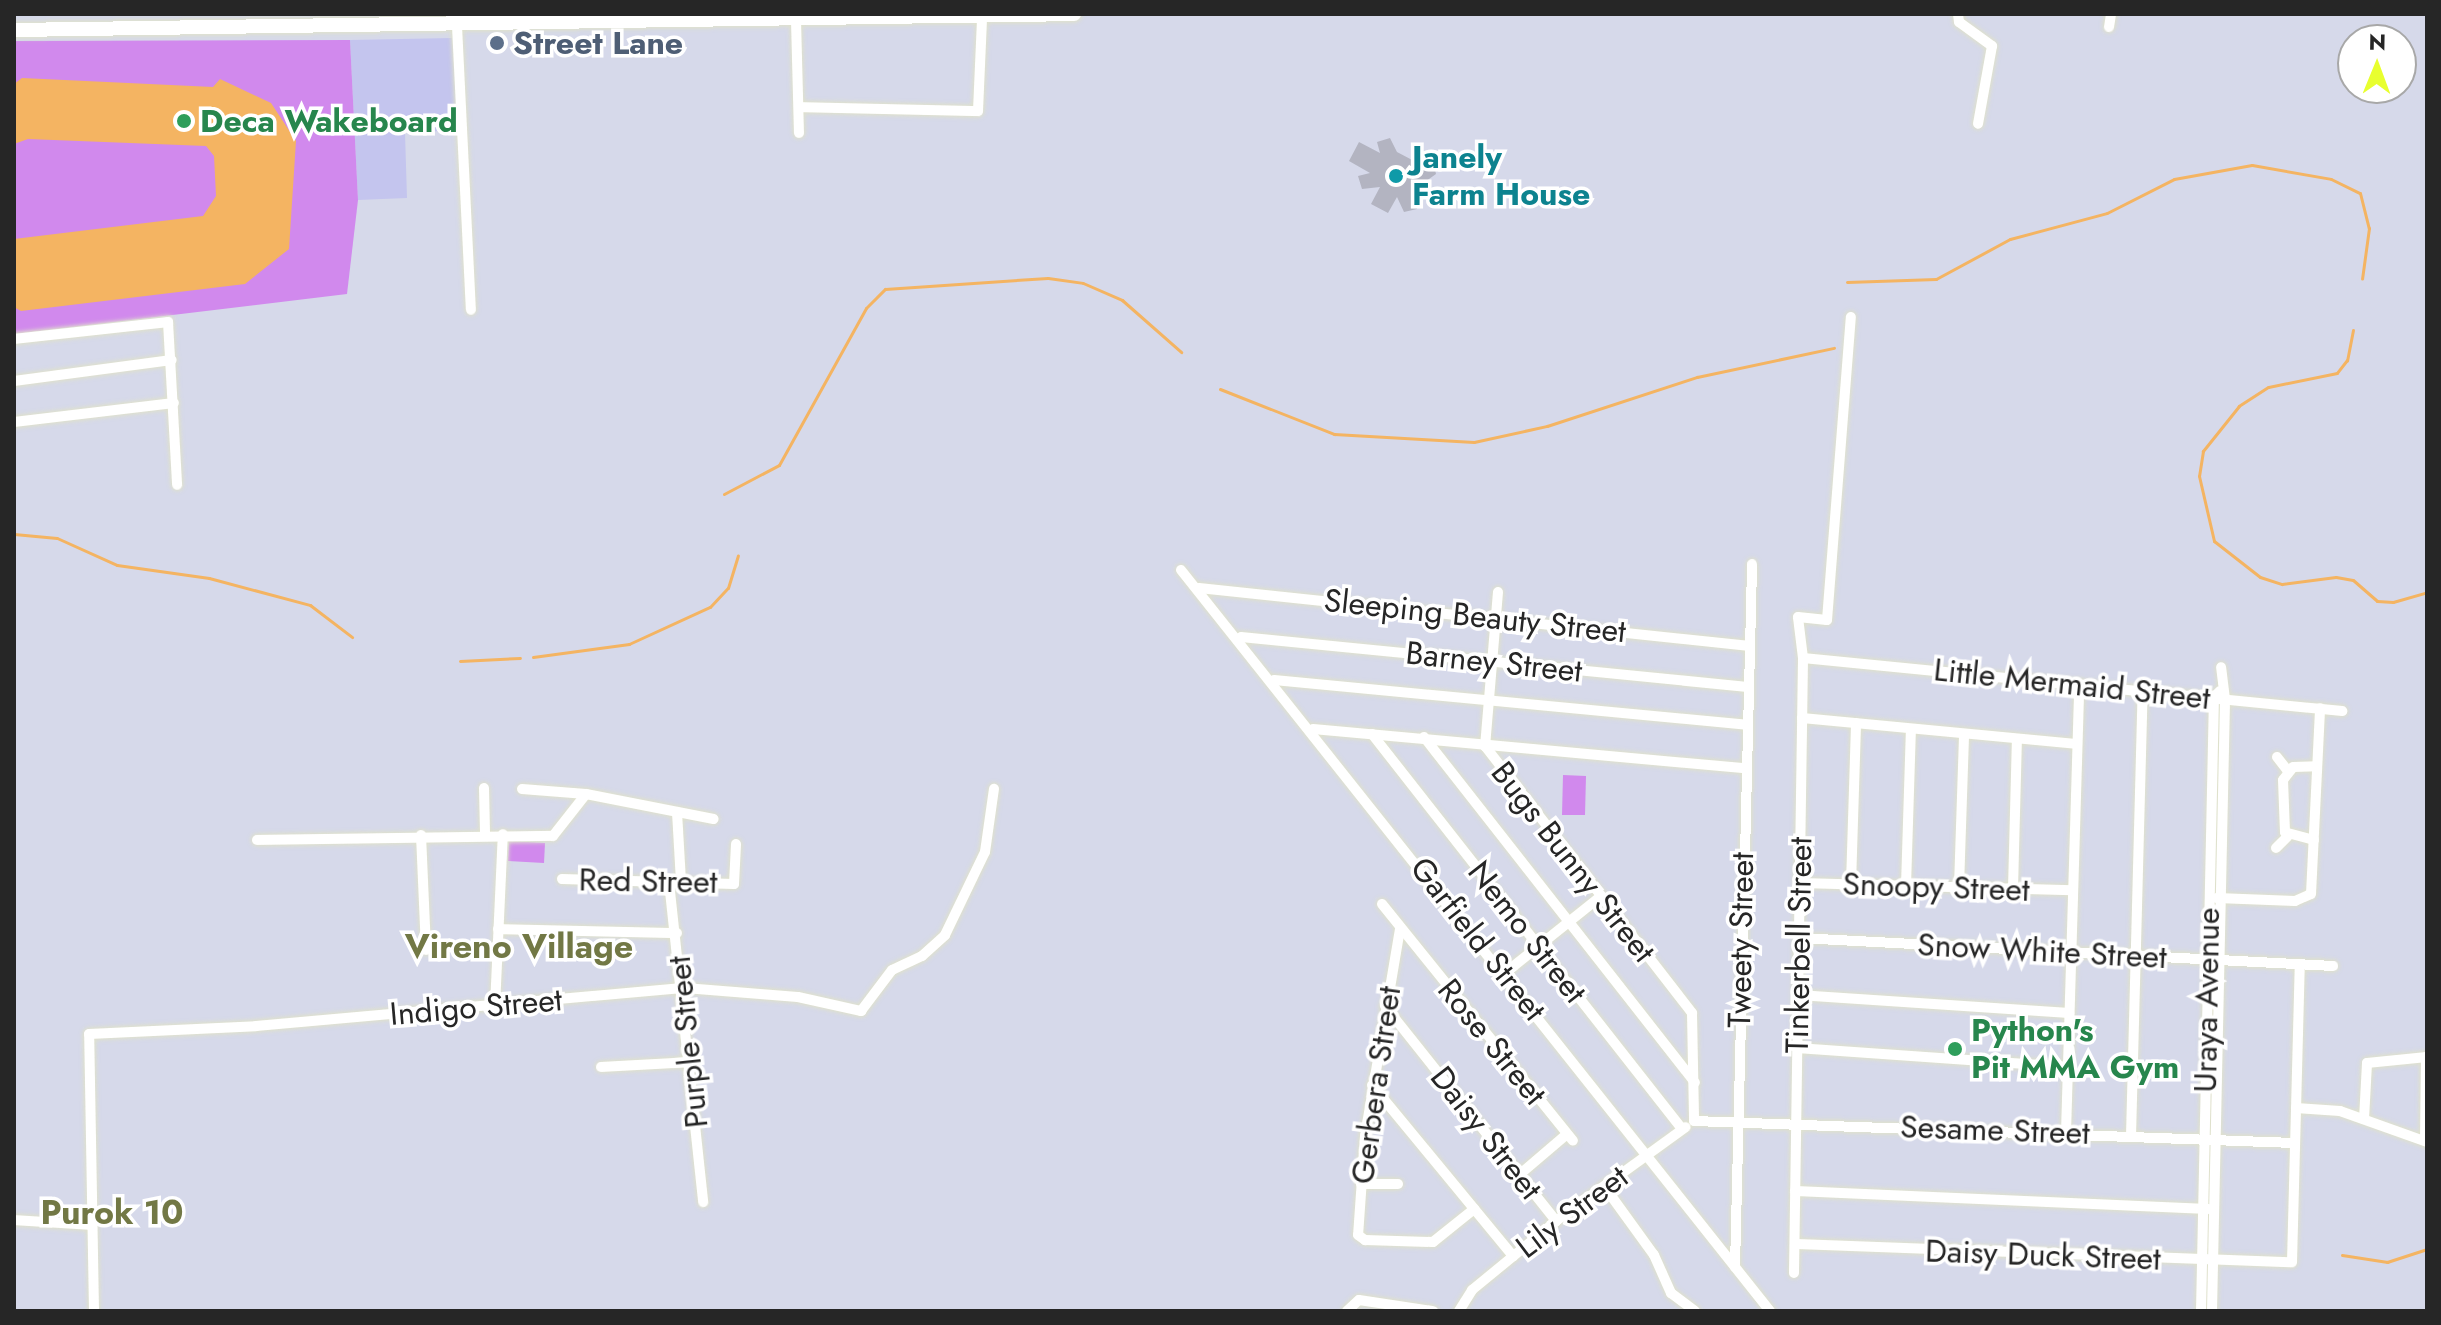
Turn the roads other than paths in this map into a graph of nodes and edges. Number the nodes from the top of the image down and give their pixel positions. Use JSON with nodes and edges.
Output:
{"nodes":[{"id":1,"x":1074,"y":14,"type":"edge"},
{"id":2,"x":1958,"y":14,"type":"edge"},
{"id":3,"x":2111,"y":14,"type":"edge"},
{"id":4,"x":1045,"y":15,"type":"edge"},
{"id":5,"x":923,"y":16,"type":"edge"},
{"id":6,"x":833,"y":17,"type":"edge"},
{"id":7,"x":979,"y":17,"type":"edge"},
{"id":8,"x":554,"y":19,"type":"edge"},
{"id":9,"x":598,"y":19,"type":"edge"},
{"id":10,"x":370,"y":20,"type":"edge"},
{"id":11,"x":401,"y":20,"type":"edge"},
{"id":12,"x":488,"y":20,"type":"edge"},
{"id":13,"x":796,"y":20,"type":"junction"},
{"id":14,"x":457,"y":26,"type":"junction"},
{"id":15,"x":2109,"y":27,"type":"dead end"},
{"id":16,"x":14,"y":30,"type":"edge"},
{"id":17,"x":799,"y":107,"type":"junction"},
{"id":18,"x":1978,"y":124,"type":"dead end"},
{"id":19,"x":799,"y":133,"type":"dead end"},
{"id":20,"x":471,"y":310,"type":"dead end"},
{"id":21,"x":1851,"y":317,"type":"dead end"},
{"id":22,"x":14,"y":339,"type":"edge"},
{"id":23,"x":172,"y":360,"type":"junction"},
{"id":24,"x":14,"y":381,"type":"edge"},
{"id":25,"x":174,"y":403,"type":"junction"},
{"id":26,"x":14,"y":422,"type":"edge"},
{"id":27,"x":177,"y":485,"type":"dead end"},
{"id":28,"x":1752,"y":564,"type":"dead end"},
{"id":29,"x":1181,"y":570,"type":"dead end"},
{"id":30,"x":1199,"y":588,"type":"junction"},
{"id":31,"x":1498,"y":592,"type":"dead end"},
{"id":32,"x":1496,"y":617,"type":"junction"},
{"id":33,"x":1241,"y":637,"type":"junction"},
{"id":34,"x":1750,"y":646,"type":"junction"},
{"id":35,"x":1803,"y":658,"type":"junction"},
{"id":36,"x":1491,"y":661,"type":"junction"},
{"id":37,"x":2221,"y":667,"type":"dead end"},
{"id":38,"x":1274,"y":680,"type":"junction"},
{"id":39,"x":2079,"y":684,"type":"junction"},
{"id":40,"x":1748,"y":687,"type":"junction"},
{"id":41,"x":2143,"y":690,"type":"junction"},
{"id":42,"x":2220,"y":696,"type":"junction"},
{"id":43,"x":1488,"y":699,"type":"junction"},
{"id":44,"x":2320,"y":708,"type":"junction"},
{"id":45,"x":2342,"y":711,"type":"dead end"},
{"id":46,"x":1802,"y":718,"type":"junction"},
{"id":47,"x":1856,"y":723,"type":"junction"},
{"id":48,"x":1747,"y":725,"type":"junction"},
{"id":49,"x":1313,"y":729,"type":"junction"},
{"id":50,"x":1911,"y":729,"type":"junction"},
{"id":51,"x":1372,"y":734,"type":"junction"},
{"id":52,"x":1964,"y":734,"type":"junction"},
{"id":53,"x":1424,"y":737,"type":"junction"},
{"id":54,"x":2017,"y":739,"type":"junction"},
{"id":55,"x":1484,"y":742,"type":"junction"},
{"id":56,"x":2076,"y":744,"type":"junction"},
{"id":57,"x":2277,"y":757,"type":"dead end"},
{"id":58,"x":2317,"y":766,"type":"junction"},
{"id":59,"x":1745,"y":768,"type":"junction"},
{"id":60,"x":2287,"y":770,"type":"junction"},
{"id":61,"x":484,"y":788,"type":"dead end"},
{"id":62,"x":522,"y":789,"type":"dead end"},
{"id":63,"x":994,"y":789,"type":"dead end"},
{"id":64,"x":586,"y":794,"type":"junction"},
{"id":65,"x":677,"y":812,"type":"junction"},
{"id":66,"x":714,"y":819,"type":"dead end"},
{"id":67,"x":485,"y":833,"type":"junction"},
{"id":68,"x":503,"y":834,"type":"junction"},
{"id":69,"x":421,"y":835,"type":"junction"},
{"id":70,"x":2287,"y":837,"type":"junction"},
{"id":71,"x":257,"y":840,"type":"dead end"},
{"id":72,"x":2314,"y":840,"type":"junction"},
{"id":73,"x":736,"y":844,"type":"dead end"},
{"id":74,"x":2276,"y":848,"type":"dead end"},
{"id":75,"x":562,"y":879,"type":"dead end"},
{"id":76,"x":669,"y":882,"type":"junction"},
{"id":77,"x":681,"y":882,"type":"junction"},
{"id":78,"x":1800,"y":883,"type":"junction"},
{"id":79,"x":1851,"y":884,"type":"junction"},
{"id":80,"x":1906,"y":886,"type":"junction"},
{"id":81,"x":1959,"y":887,"type":"junction"},
{"id":82,"x":2013,"y":889,"type":"junction"},
{"id":83,"x":2073,"y":890,"type":"junction"},
{"id":84,"x":1601,"y":896,"type":"junction"},
{"id":85,"x":2215,"y":898,"type":"junction"},
{"id":86,"x":1382,"y":904,"type":"dead end"},
{"id":87,"x":1570,"y":922,"type":"junction"},
{"id":88,"x":498,"y":929,"type":"junction"},
{"id":89,"x":1400,"y":929,"type":"junction"},
{"id":90,"x":677,"y":933,"type":"junction"},
{"id":91,"x":1799,"y":938,"type":"junction"},
{"id":92,"x":1539,"y":946,"type":"junction"},
{"id":93,"x":426,"y":950,"type":"dead end"},
{"id":94,"x":2071,"y":952,"type":"junction"},
{"id":95,"x":2137,"y":956,"type":"junction"},
{"id":96,"x":2214,"y":960,"type":"junction"},
{"id":97,"x":2300,"y":964,"type":"junction"},
{"id":98,"x":2333,"y":966,"type":"dead end"},
{"id":99,"x":1505,"y":973,"type":"junction"},
{"id":100,"x":685,"y":988,"type":"junction"},
{"id":101,"x":1798,"y":995,"type":"junction"},
{"id":102,"x":1385,"y":1006,"type":"junction"},
{"id":103,"x":495,"y":1007,"type":"junction"},
{"id":104,"x":2069,"y":1013,"type":"junction"},
{"id":105,"x":1797,"y":1048,"type":"junction"},
{"id":106,"x":2426,"y":1057,"type":"edge"},
{"id":107,"x":692,"y":1062,"type":"junction"},
{"id":108,"x":601,"y":1067,"type":"dead end"},
{"id":109,"x":2068,"y":1067,"type":"junction"},
{"id":110,"x":1695,"y":1082,"type":"junction"},
{"id":111,"x":1372,"y":1085,"type":"junction"},
{"id":112,"x":2296,"y":1108,"type":"junction"},
{"id":113,"x":2364,"y":1119,"type":"junction"},
{"id":114,"x":1694,"y":1121,"type":"junction"},
{"id":115,"x":1738,"y":1121,"type":"junction"},
{"id":116,"x":1796,"y":1121,"type":"junction"},
{"id":117,"x":1682,"y":1129,"type":"junction"},
{"id":118,"x":2066,"y":1133,"type":"junction"},
{"id":119,"x":2131,"y":1136,"type":"junction"},
{"id":120,"x":2210,"y":1139,"type":"junction"},
{"id":121,"x":2426,"y":1142,"type":"edge"},
{"id":122,"x":2295,"y":1143,"type":"junction"},
{"id":123,"x":1648,"y":1154,"type":"junction"},
{"id":124,"x":1519,"y":1175,"type":"junction"},
{"id":125,"x":1361,"y":1184,"type":"junction"},
{"id":126,"x":1398,"y":1184,"type":"dead end"},
{"id":127,"x":1604,"y":1186,"type":"junction"},
{"id":128,"x":1795,"y":1191,"type":"junction"},
{"id":129,"x":703,"y":1202,"type":"dead end"},
{"id":130,"x":1474,"y":1209,"type":"junction"},
{"id":131,"x":2209,"y":1209,"type":"junction"},
{"id":132,"x":14,"y":1220,"type":"edge"},
{"id":133,"x":1556,"y":1221,"type":"junction"},
{"id":134,"x":92,"y":1225,"type":"junction"},
{"id":135,"x":1795,"y":1244,"type":"junction"},
{"id":136,"x":1513,"y":1256,"type":"junction"},
{"id":137,"x":2208,"y":1261,"type":"junction"},
{"id":138,"x":1735,"y":1267,"type":"junction"},
{"id":139,"x":1794,"y":1273,"type":"dead end"},
{"id":140,"x":1349,"y":1306,"type":"edge"},
{"id":141,"x":94,"y":1311,"type":"edge"},
{"id":142,"x":1433,"y":1311,"type":"edge"},
{"id":143,"x":1459,"y":1311,"type":"edge"},
{"id":144,"x":1695,"y":1311,"type":"edge"},
{"id":145,"x":1770,"y":1311,"type":"edge"},
{"id":146,"x":2201,"y":1311,"type":"edge"},
{"id":147,"x":2212,"y":1311,"type":"edge"}],
"edges":[{"from":1,"to":4,"type":"street"},
{"from":2,"to":18,"type":"street"},
{"from":3,"to":15,"type":"street"},
{"from":4,"to":7,"type":"street"},
{"from":5,"to":6,"type":"street"},
{"from":5,"to":7,"type":"street"},
{"from":6,"to":13,"type":"street"},
{"from":7,"to":17,"type":"street"},
{"from":8,"to":9,"type":"street"},
{"from":8,"to":12,"type":"street"},
{"from":9,"to":13,"type":"street"},
{"from":10,"to":11,"type":"street"},
{"from":10,"to":16,"type":"street"},
{"from":11,"to":14,"type":"street"},
{"from":12,"to":14,"type":"street"},
{"from":13,"to":17,"type":"street"},
{"from":14,"to":20,"type":"street"},
{"from":17,"to":19,"type":"street"},
{"from":21,"to":35,"type":"street","name":"Tinkerbell Street"},
{"from":22,"to":23,"type":"street"},
{"from":23,"to":24,"type":"street"},
{"from":23,"to":25,"type":"street"},
{"from":25,"to":26,"type":"street"},
{"from":25,"to":27,"type":"street"},
{"from":28,"to":34,"type":"street","name":"Tweety Street"},
{"from":29,"to":30,"type":"street","name":"Garfield Street"},
{"from":30,"to":32,"type":"street","name":"Sleeping Beauty Street"},
{"from":30,"to":33,"type":"street","name":"Garfield Street"},
{"from":31,"to":32,"type":"street","name":"Bugs Bunny Street"},
{"from":32,"to":34,"type":"street","name":"Sleeping Beauty Street"},
{"from":32,"to":36,"type":"street","name":"Bugs Bunny Street"},
{"from":33,"to":36,"type":"street","name":"Barney Street"},
{"from":33,"to":38,"type":"street","name":"Garfield Street"},
{"from":34,"to":40,"type":"street","name":"Tweety Street"},
{"from":35,"to":39,"type":"street","name":"Little Mermaid Street"},
{"from":35,"to":46,"type":"street","name":"Tinkerbell Street"},
{"from":36,"to":40,"type":"street","name":"Barney Street"},
{"from":36,"to":43,"type":"street","name":"Bugs Bunny Street"},
{"from":37,"to":42,"type":"street","name":"Uraya Avenue"},
{"from":38,"to":43,"type":"street"},
{"from":38,"to":49,"type":"street","name":"Garfield Street"},
{"from":39,"to":41,"type":"street","name":"Little Mermaid Street"},
{"from":39,"to":56,"type":"street"},
{"from":40,"to":48,"type":"street","name":"Tweety Street"},
{"from":41,"to":42,"type":"street","name":"Little Mermaid Street"},
{"from":41,"to":95,"type":"street"},
{"from":42,"to":44,"type":"street","name":"Little Mermaid Street"},
{"from":42,"to":85,"type":"street","name":"Uraya Avenue"},
{"from":43,"to":48,"type":"street"},
{"from":43,"to":55,"type":"street","name":"Bugs Bunny Street"},
{"from":44,"to":45,"type":"street","name":"Little Mermaid Street"},
{"from":44,"to":58,"type":"street"},
{"from":46,"to":47,"type":"street"},
{"from":46,"to":78,"type":"street","name":"Tinkerbell Street"},
{"from":47,"to":50,"type":"street"},
{"from":47,"to":79,"type":"street"},
{"from":48,"to":59,"type":"street","name":"Tweety Street"},
{"from":49,"to":51,"type":"street"},
{"from":49,"to":99,"type":"street","name":"Garfield Street"},
{"from":50,"to":52,"type":"street"},
{"from":50,"to":80,"type":"street"},
{"from":51,"to":53,"type":"street"},
{"from":51,"to":92,"type":"street","name":"Nemo Street"},
{"from":52,"to":54,"type":"street"},
{"from":52,"to":81,"type":"street"},
{"from":53,"to":55,"type":"street"},
{"from":53,"to":87,"type":"street"},
{"from":54,"to":56,"type":"street"},
{"from":54,"to":82,"type":"street"},
{"from":55,"to":59,"type":"street"},
{"from":55,"to":84,"type":"street","name":"Bugs Bunny Street"},
{"from":56,"to":83,"type":"street"},
{"from":57,"to":60,"type":"street"},
{"from":58,"to":60,"type":"street"},
{"from":58,"to":72,"type":"street"},
{"from":59,"to":115,"type":"street","name":"Tweety Street"},
{"from":60,"to":70,"type":"street"},
{"from":61,"to":67,"type":"street"},
{"from":62,"to":64,"type":"street"},
{"from":63,"to":100,"type":"street","name":"Indigo Street"},
{"from":64,"to":65,"type":"street"},
{"from":64,"to":68,"type":"street"},
{"from":65,"to":66,"type":"street"},
{"from":65,"to":77,"type":"street"},
{"from":67,"to":68,"type":"street"},
{"from":67,"to":69,"type":"street"},
{"from":68,"to":88,"type":"street"},
{"from":69,"to":71,"type":"street"},
{"from":69,"to":93,"type":"street"},
{"from":70,"to":72,"type":"street"},
{"from":70,"to":74,"type":"street"},
{"from":72,"to":85,"type":"street"},
{"from":73,"to":77,"type":"street","name":"Red Street"},
{"from":75,"to":76,"type":"street","name":"Red Street"},
{"from":76,"to":77,"type":"street","name":"Red Street"},
{"from":76,"to":90,"type":"street","name":"Purple Street"},
{"from":78,"to":79,"type":"street","name":"Snoopy Street"},
{"from":78,"to":91,"type":"street","name":"Tinkerbell Street"},
{"from":79,"to":80,"type":"street","name":"Snoopy Street"},
{"from":80,"to":81,"type":"street","name":"Snoopy Street"},
{"from":81,"to":82,"type":"street","name":"Snoopy Street"},
{"from":82,"to":83,"type":"street","name":"Snoopy Street"},
{"from":83,"to":94,"type":"street"},
{"from":84,"to":87,"type":"street"},
{"from":84,"to":110,"type":"street","name":"Bugs Bunny Street"},
{"from":85,"to":96,"type":"street","name":"Uraya Avenue"},
{"from":86,"to":89,"type":"street","name":"Rose Street"},
{"from":87,"to":92,"type":"street"},
{"from":87,"to":110,"type":"street"},
{"from":88,"to":90,"type":"street"},
{"from":88,"to":103,"type":"street"},
{"from":89,"to":102,"type":"street","name":"Gerbera Street"},
{"from":89,"to":124,"type":"street","name":"Rose Street"},
{"from":90,"to":100,"type":"street","name":"Purple Street"},
{"from":91,"to":94,"type":"street","name":"Snow White Street"},
{"from":91,"to":101,"type":"street","name":"Tinkerbell Street"},
{"from":92,"to":99,"type":"street"},
{"from":92,"to":117,"type":"street","name":"Nemo Street"},
{"from":94,"to":95,"type":"street","name":"Snow White Street"},
{"from":94,"to":104,"type":"street"},
{"from":95,"to":96,"type":"street","name":"Snow White Street"},
{"from":95,"to":119,"type":"street"},
{"from":96,"to":97,"type":"street","name":"Snow White Street"},
{"from":96,"to":120,"type":"street","name":"Uraya Avenue"},
{"from":97,"to":98,"type":"street","name":"Snow White Street"},
{"from":97,"to":112,"type":"street"},
{"from":99,"to":123,"type":"street","name":"Garfield Street"},
{"from":100,"to":103,"type":"street","name":"Indigo Street"},
{"from":100,"to":107,"type":"street","name":"Purple Street"},
{"from":101,"to":104,"type":"street"},
{"from":101,"to":105,"type":"street","name":"Tinkerbell Street"},
{"from":102,"to":111,"type":"street","name":"Gerbera Street"},
{"from":102,"to":124,"type":"street","name":"Daisy Street"},
{"from":103,"to":134,"type":"street","name":"Indigo Street"},
{"from":104,"to":109,"type":"street"},
{"from":105,"to":109,"type":"street"},
{"from":105,"to":116,"type":"street","name":"Tinkerbell Street"},
{"from":106,"to":113,"type":"street"},
{"from":106,"to":121,"type":"street"},
{"from":107,"to":108,"type":"street"},
{"from":107,"to":129,"type":"street","name":"Purple Street"},
{"from":109,"to":118,"type":"street"},
{"from":110,"to":114,"type":"street","name":"Bugs Bunny Street"},
{"from":111,"to":125,"type":"street","name":"Gerbera Street"},
{"from":111,"to":130,"type":"street"},
{"from":112,"to":113,"type":"street"},
{"from":112,"to":122,"type":"street"},
{"from":113,"to":121,"type":"street"},
{"from":114,"to":115,"type":"street","name":"Sesame Street"},
{"from":114,"to":117,"type":"street","name":"Lily Street"},
{"from":115,"to":116,"type":"street","name":"Sesame Street"},
{"from":115,"to":138,"type":"street","name":"Tweety Street"},
{"from":116,"to":118,"type":"street","name":"Sesame Street"},
{"from":116,"to":128,"type":"street","name":"Tinkerbell Street"},
{"from":117,"to":123,"type":"street","name":"Lily Street"},
{"from":118,"to":119,"type":"street","name":"Sesame Street"},
{"from":119,"to":120,"type":"street","name":"Sesame Street"},
{"from":120,"to":122,"type":"street","name":"Sesame Street"},
{"from":120,"to":131,"type":"street","name":"Uraya Avenue"},
{"from":122,"to":137,"type":"street","name":"Daisy Duck Street"},
{"from":123,"to":127,"type":"street","name":"Lily Street"},
{"from":123,"to":138,"type":"street","name":"Garfield Street"},
{"from":124,"to":133,"type":"street","name":"Daisy Street"},
{"from":125,"to":126,"type":"street"},
{"from":125,"to":130,"type":"street","name":"Gerbera Street"},
{"from":127,"to":133,"type":"street","name":"Lily Street"},
{"from":127,"to":144,"type":"street"},
{"from":128,"to":131,"type":"street","name":"Daisy Duck Street"},
{"from":128,"to":135,"type":"street","name":"Tinkerbell Street"},
{"from":130,"to":136,"type":"street"},
{"from":131,"to":137,"type":"street","name":"Uraya Avenue"},
{"from":132,"to":134,"type":"street"},
{"from":133,"to":136,"type":"street","name":"Lily Street"},
{"from":134,"to":141,"type":"street"},
{"from":135,"to":137,"type":"street","name":"Daisy Duck Street"},
{"from":135,"to":139,"type":"street","name":"Tinkerbell Street"},
{"from":136,"to":143,"type":"street","name":"Lily Street"},
{"from":137,"to":146,"type":"street","name":"Uraya Avenue"},
{"from":137,"to":147,"type":"street","name":"Uraya Avenue"},
{"from":138,"to":145,"type":"street","name":"Garfield Street"},
{"from":140,"to":142,"type":"street"}]}
